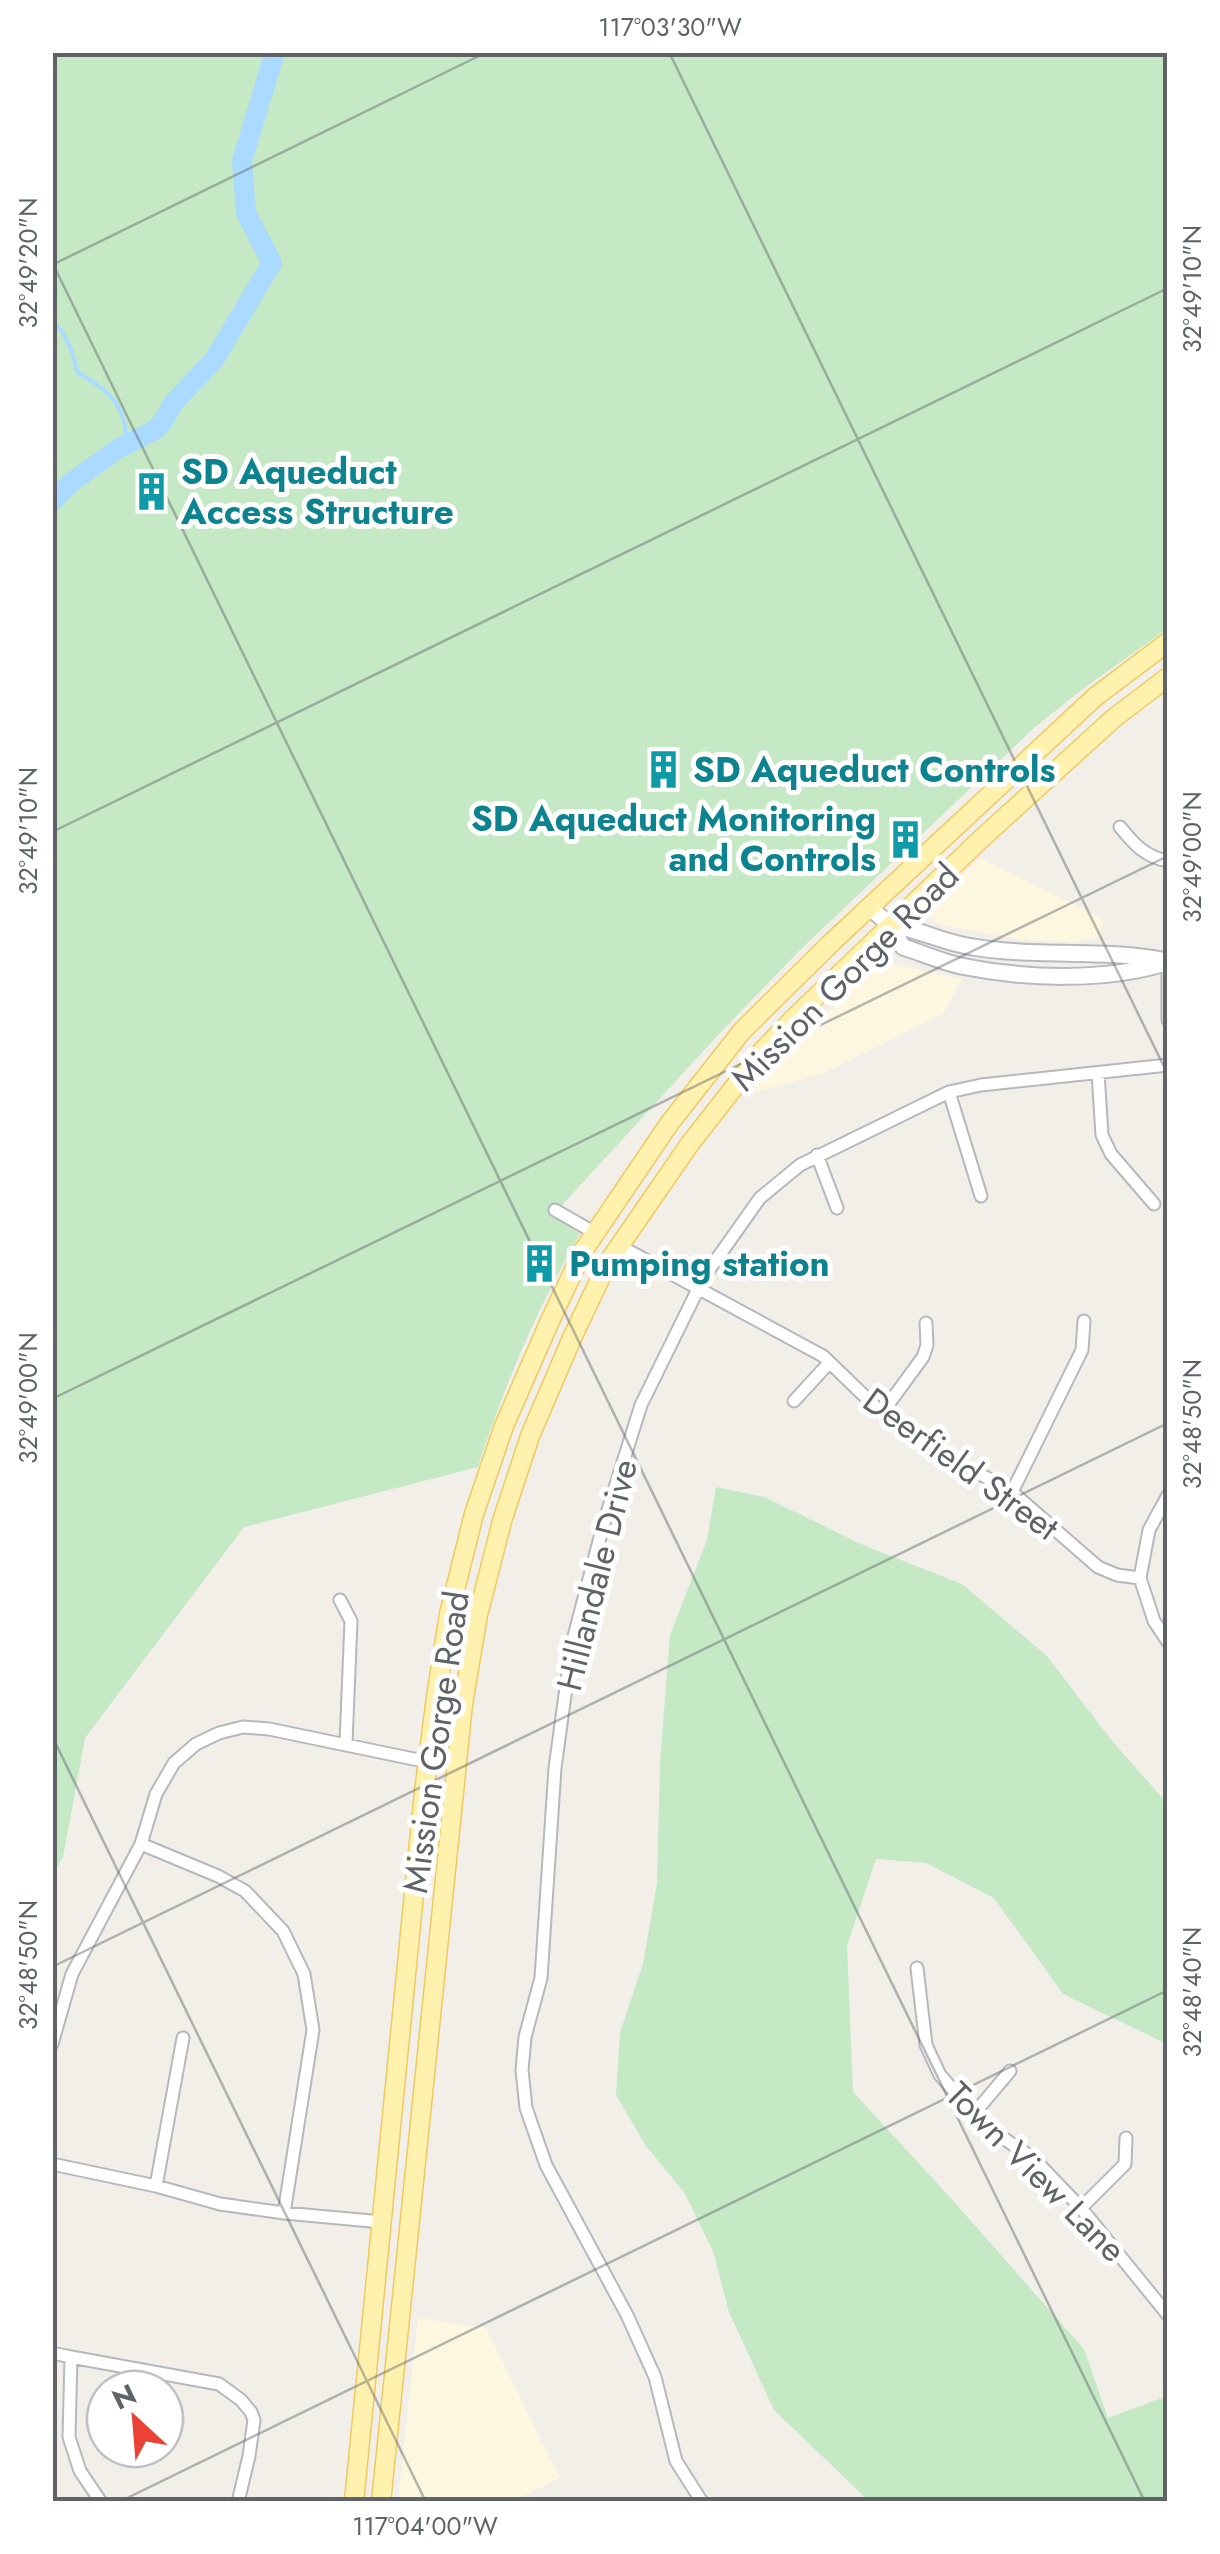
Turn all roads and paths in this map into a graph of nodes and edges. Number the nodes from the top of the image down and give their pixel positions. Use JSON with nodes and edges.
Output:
{"nodes":[{"id":1,"x":1168,"y":642,"type":"edge"},
{"id":2,"x":1168,"y":677,"type":"edge"},
{"id":3,"x":1120,"y":827,"type":"dead end"},
{"id":4,"x":1168,"y":861,"type":"edge"},
{"id":5,"x":869,"y":907,"type":"junction"},
{"id":6,"x":890,"y":926,"type":"junction"},
{"id":7,"x":1168,"y":964,"type":"edge"},
{"id":8,"x":1168,"y":1020,"type":"edge"},
{"id":9,"x":1168,"y":1065,"type":"edge"},
{"id":10,"x":1098,"y":1073,"type":"junction"},
{"id":11,"x":950,"y":1092,"type":"junction"},
{"id":12,"x":817,"y":1155,"type":"junction"},
{"id":13,"x":981,"y":1196,"type":"dead end"},
{"id":14,"x":1154,"y":1204,"type":"dead end"},
{"id":15,"x":836,"y":1208,"type":"dead end"},
{"id":16,"x":556,"y":1210,"type":"dead end"},
{"id":17,"x":595,"y":1233,"type":"junction"},
{"id":18,"x":620,"y":1246,"type":"junction"},
{"id":19,"x":697,"y":1289,"type":"junction"},
{"id":20,"x":1084,"y":1322,"type":"dead end"},
{"id":21,"x":926,"y":1324,"type":"dead end"},
{"id":22,"x":829,"y":1363,"type":"junction"},
{"id":23,"x":794,"y":1401,"type":"dead end"},
{"id":24,"x":882,"y":1412,"type":"junction"},
{"id":25,"x":1012,"y":1492,"type":"junction"},
{"id":26,"x":1168,"y":1495,"type":"edge"},
{"id":27,"x":1140,"y":1578,"type":"junction"},
{"id":28,"x":340,"y":1600,"type":"dead end"},
{"id":29,"x":1168,"y":1642,"type":"edge"},
{"id":30,"x":346,"y":1744,"type":"junction"},
{"id":31,"x":428,"y":1762,"type":"junction"},
{"id":32,"x":141,"y":1844,"type":"junction"},
{"id":33,"x":918,"y":1968,"type":"dead end"},
{"id":34,"x":183,"y":2038,"type":"dead end"},
{"id":35,"x":52,"y":2044,"type":"edge"},
{"id":36,"x":1010,"y":2071,"type":"dead end"},
{"id":37,"x":973,"y":2115,"type":"junction"},
{"id":38,"x":1126,"y":2138,"type":"dead end"},
{"id":39,"x":52,"y":2164,"type":"edge"},
{"id":40,"x":156,"y":2186,"type":"junction"},
{"id":41,"x":1080,"y":2208,"type":"junction"},
{"id":42,"x":284,"y":2213,"type":"junction"},
{"id":43,"x":382,"y":2222,"type":"junction"},
{"id":44,"x":1164,"y":2312,"type":"edge"},
{"id":45,"x":52,"y":2353,"type":"edge"},
{"id":46,"x":71,"y":2357,"type":"junction"},
{"id":47,"x":101,"y":2502,"type":"edge"},
{"id":48,"x":238,"y":2502,"type":"edge"},
{"id":49,"x":354,"y":2502,"type":"edge"},
{"id":50,"x":381,"y":2502,"type":"edge"},
{"id":51,"x":702,"y":2502,"type":"edge"}],
"edges":[{"from":1,"to":5,"type":"main road","name":"Mission Gorge Road"},
{"from":2,"to":6,"type":"main road","name":"Mission Gorge Road"},
{"from":3,"to":4,"type":"street"},
{"from":5,"to":6,"type":"main road"},
{"from":5,"to":17,"type":"main road","name":"Mission Gorge Road"},
{"from":6,"to":7,"type":"main road"},
{"from":6,"to":18,"type":"main road","name":"Mission Gorge Road"},
{"from":7,"to":8,"type":"street"},
{"from":9,"to":10,"type":"street","name":"Hillandale Drive"},
{"from":10,"to":11,"type":"street","name":"Hillandale Drive"},
{"from":10,"to":14,"type":"street"},
{"from":11,"to":12,"type":"street","name":"Hillandale Drive"},
{"from":11,"to":13,"type":"street"},
{"from":12,"to":15,"type":"street"},
{"from":12,"to":19,"type":"street","name":"Hillandale Drive"},
{"from":16,"to":17,"type":"street"},
{"from":17,"to":31,"type":"main road","name":"Mission Gorge Road"},
{"from":18,"to":19,"type":"street","name":"Deerfield Street"},
{"from":18,"to":50,"type":"main road","name":"Mission Gorge Road"},
{"from":19,"to":22,"type":"street","name":"Deerfield Street"},
{"from":19,"to":51,"type":"street","name":"Hillandale Drive"},
{"from":20,"to":25,"type":"street"},
{"from":21,"to":24,"type":"street"},
{"from":22,"to":23,"type":"street"},
{"from":22,"to":24,"type":"street","name":"Deerfield Street"},
{"from":24,"to":25,"type":"street","name":"Deerfield Street"},
{"from":25,"to":27,"type":"street","name":"Deerfield Street"},
{"from":26,"to":27,"type":"street"},
{"from":27,"to":29,"type":"street"},
{"from":28,"to":30,"type":"street"},
{"from":30,"to":31,"type":"street"},
{"from":30,"to":32,"type":"street"},
{"from":31,"to":43,"type":"main road","name":"Mission Gorge Road"},
{"from":32,"to":35,"type":"street"},
{"from":32,"to":42,"type":"street"},
{"from":33,"to":37,"type":"street","name":"Town View Lane"},
{"from":34,"to":40,"type":"street"},
{"from":36,"to":37,"type":"street"},
{"from":37,"to":41,"type":"street","name":"Town View Lane"},
{"from":38,"to":41,"type":"street"},
{"from":39,"to":40,"type":"street"},
{"from":40,"to":42,"type":"street"},
{"from":41,"to":44,"type":"street","name":"Town View Lane"},
{"from":42,"to":43,"type":"street"},
{"from":43,"to":49,"type":"main road","name":"Mission Gorge Road"},
{"from":45,"to":46,"type":"street"},
{"from":46,"to":47,"type":"street"},
{"from":46,"to":48,"type":"street"}]}
